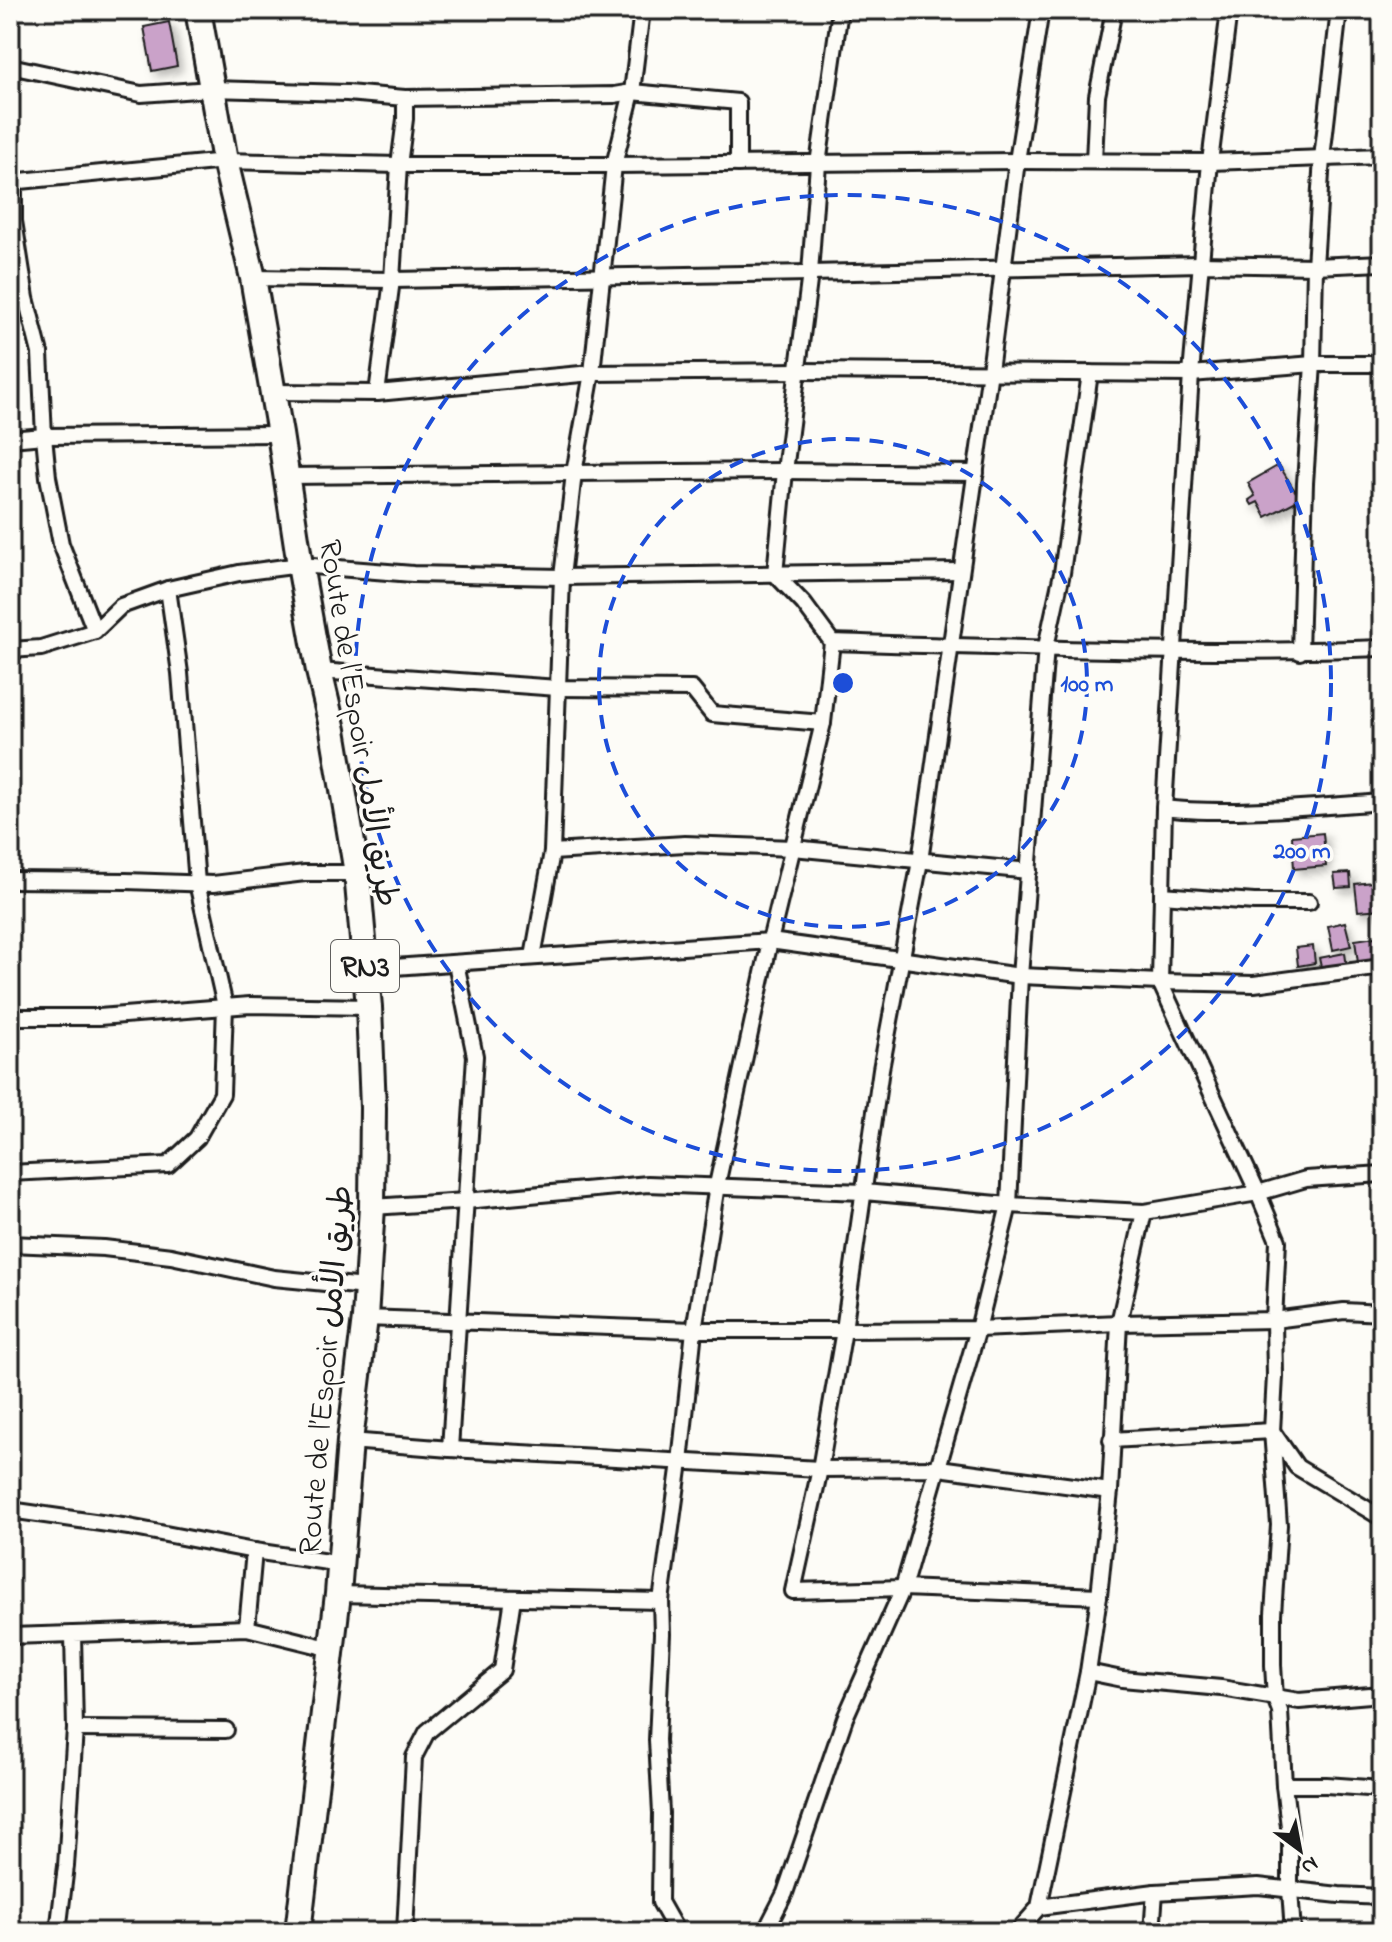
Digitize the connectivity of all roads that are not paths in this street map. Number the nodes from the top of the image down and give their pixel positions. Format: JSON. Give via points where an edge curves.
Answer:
{"nodes":[{"id":1,"x":198,"y":10,"type":"edge"},
{"id":2,"x":642,"y":10,"type":"edge"},
{"id":3,"x":840,"y":10,"type":"edge"},
{"id":4,"x":1041,"y":10,"type":"edge"},
{"id":5,"x":1114,"y":10,"type":"edge"},
{"id":6,"x":1229,"y":10,"type":"edge"},
{"id":7,"x":1339,"y":10,"type":"edge"},
{"id":8,"x":10,"y":66,"type":"edge"},
{"id":9,"x":211,"y":89,"type":"junction"},
{"id":10,"x":632,"y":92,"type":"junction"},
{"id":11,"x":405,"y":98,"type":"junction"},
{"id":12,"x":1382,"y":156,"type":"edge"},
{"id":13,"x":1322,"y":158,"type":"junction"},
{"id":14,"x":225,"y":161,"type":"junction"},
{"id":15,"x":1017,"y":161,"type":"junction"},
{"id":16,"x":1094,"y":161,"type":"junction"},
{"id":17,"x":1210,"y":162,"type":"junction"},
{"id":18,"x":738,"y":164,"type":"junction"},
{"id":19,"x":818,"y":164,"type":"junction"},
{"id":20,"x":399,"y":165,"type":"junction"},
{"id":21,"x":614,"y":165,"type":"junction"},
{"id":22,"x":12,"y":182,"type":"edge"},
{"id":23,"x":1382,"y":263,"type":"edge"},
{"id":24,"x":1200,"y":264,"type":"junction"},
{"id":25,"x":1315,"y":266,"type":"junction"},
{"id":26,"x":1003,"y":269,"type":"junction"},
{"id":27,"x":810,"y":273,"type":"junction"},
{"id":28,"x":602,"y":277,"type":"junction"},
{"id":29,"x":253,"y":278,"type":"junction"},
{"id":30,"x":392,"y":280,"type":"junction"},
{"id":31,"x":1313,"y":364,"type":"junction"},
{"id":32,"x":1382,"y":364,"type":"edge"},
{"id":33,"x":799,"y":371,"type":"junction"},
{"id":34,"x":990,"y":371,"type":"junction"},
{"id":35,"x":592,"y":373,"type":"junction"},
{"id":36,"x":1090,"y":373,"type":"junction"},
{"id":37,"x":1191,"y":374,"type":"junction"},
{"id":38,"x":272,"y":392,"type":"junction"},
{"id":39,"x":377,"y":393,"type":"junction"},
{"id":40,"x":280,"y":434,"type":"junction"},
{"id":41,"x":44,"y":436,"type":"junction"},
{"id":42,"x":10,"y":439,"type":"edge"},
{"id":43,"x":785,"y":471,"type":"junction"},
{"id":44,"x":574,"y":473,"type":"junction"},
{"id":45,"x":976,"y":473,"type":"junction"},
{"id":46,"x":287,"y":476,"type":"junction"},
{"id":47,"x":300,"y":565,"type":"junction"},
{"id":48,"x":960,"y":571,"type":"junction"},
{"id":49,"x":775,"y":574,"type":"junction"},
{"id":50,"x":562,"y":577,"type":"junction"},
{"id":51,"x":168,"y":589,"type":"junction"},
{"id":52,"x":95,"y":631,"type":"junction"},
{"id":53,"x":832,"y":642,"type":"junction"},
{"id":54,"x":950,"y":646,"type":"junction"},
{"id":55,"x":1046,"y":647,"type":"junction"},
{"id":56,"x":1382,"y":648,"type":"edge"},
{"id":57,"x":10,"y":650,"type":"edge"},
{"id":58,"x":1172,"y":651,"type":"junction"},
{"id":59,"x":1300,"y":652,"type":"junction"},
{"id":60,"x":319,"y":671,"type":"junction"},
{"id":61,"x":558,"y":688,"type":"junction"},
{"id":62,"x":823,"y":723,"type":"junction"},
{"id":63,"x":1382,"y":802,"type":"edge"},
{"id":64,"x":1164,"y":808,"type":"junction"},
{"id":65,"x":793,"y":848,"type":"junction"},
{"id":66,"x":552,"y":852,"type":"junction"},
{"id":67,"x":920,"y":861,"type":"junction"},
{"id":68,"x":1029,"y":871,"type":"junction"},
{"id":69,"x":357,"y":873,"type":"junction"},
{"id":70,"x":10,"y":880,"type":"edge"},
{"id":71,"x":197,"y":883,"type":"junction"},
{"id":72,"x":1162,"y":895,"type":"junction"},
{"id":73,"x":1309,"y":902,"type":"dead end"},
{"id":74,"x":770,"y":941,"type":"junction"},
{"id":75,"x":533,"y":957,"type":"junction"},
{"id":76,"x":901,"y":959,"type":"junction"},
{"id":77,"x":456,"y":963,"type":"junction"},
{"id":78,"x":1382,"y":967,"type":"edge"},
{"id":79,"x":365,"y":969,"type":"junction"},
{"id":80,"x":1020,"y":976,"type":"junction"},
{"id":81,"x":1160,"y":982,"type":"junction"},
{"id":82,"x":225,"y":1006,"type":"junction"},
{"id":83,"x":369,"y":1007,"type":"junction"},
{"id":84,"x":10,"y":1017,"type":"edge"},
{"id":85,"x":10,"y":1173,"type":"edge"},
{"id":86,"x":1382,"y":1174,"type":"edge"},
{"id":87,"x":717,"y":1185,"type":"junction"},
{"id":88,"x":864,"y":1192,"type":"junction"},
{"id":89,"x":1258,"y":1193,"type":"junction"},
{"id":90,"x":466,"y":1201,"type":"junction"},
{"id":91,"x":1009,"y":1205,"type":"junction"},
{"id":92,"x":372,"y":1207,"type":"junction"},
{"id":93,"x":1144,"y":1212,"type":"junction"},
{"id":94,"x":10,"y":1244,"type":"edge"},
{"id":95,"x":366,"y":1287,"type":"junction"},
{"id":96,"x":1382,"y":1313,"type":"edge"},
{"id":97,"x":365,"y":1318,"type":"junction"},
{"id":98,"x":1274,"y":1320,"type":"junction"},
{"id":99,"x":459,"y":1321,"type":"junction"},
{"id":100,"x":1119,"y":1323,"type":"junction"},
{"id":101,"x":978,"y":1329,"type":"junction"},
{"id":102,"x":694,"y":1330,"type":"junction"},
{"id":103,"x":844,"y":1330,"type":"junction"},
{"id":104,"x":1272,"y":1431,"type":"junction"},
{"id":105,"x":1111,"y":1440,"type":"junction"},
{"id":106,"x":350,"y":1441,"type":"junction"},
{"id":107,"x":450,"y":1449,"type":"junction"},
{"id":108,"x":680,"y":1462,"type":"junction"},
{"id":109,"x":939,"y":1468,"type":"junction"},
{"id":110,"x":820,"y":1469,"type":"junction"},
{"id":111,"x":1110,"y":1491,"type":"junction"},
{"id":112,"x":10,"y":1510,"type":"edge"},
{"id":113,"x":1382,"y":1518,"type":"edge"},
{"id":114,"x":254,"y":1551,"type":"junction"},
{"id":115,"x":341,"y":1564,"type":"junction"},
{"id":116,"x":903,"y":1588,"type":"junction"},
{"id":117,"x":338,"y":1594,"type":"junction"},
{"id":118,"x":1099,"y":1596,"type":"junction"},
{"id":119,"x":513,"y":1598,"type":"junction"},
{"id":120,"x":661,"y":1601,"type":"junction"},
{"id":121,"x":247,"y":1628,"type":"junction"},
{"id":122,"x":73,"y":1634,"type":"junction"},
{"id":123,"x":10,"y":1636,"type":"edge"},
{"id":124,"x":332,"y":1649,"type":"junction"},
{"id":125,"x":1088,"y":1672,"type":"junction"},
{"id":126,"x":1382,"y":1694,"type":"edge"},
{"id":127,"x":1275,"y":1698,"type":"junction"},
{"id":128,"x":75,"y":1729,"type":"junction"},
{"id":129,"x":226,"y":1730,"type":"dead end"},
{"id":130,"x":1284,"y":1785,"type":"junction"},
{"id":131,"x":1382,"y":1789,"type":"edge"},
{"id":132,"x":1290,"y":1890,"type":"junction"},
{"id":133,"x":1155,"y":1892,"type":"junction"},
{"id":134,"x":1382,"y":1897,"type":"edge"},
{"id":135,"x":1039,"y":1907,"type":"junction"},
{"id":136,"x":58,"y":1932,"type":"edge"},
{"id":137,"x":298,"y":1932,"type":"edge"},
{"id":138,"x":405,"y":1932,"type":"edge"},
{"id":139,"x":677,"y":1932,"type":"edge"},
{"id":140,"x":765,"y":1932,"type":"edge"},
{"id":141,"x":1017,"y":1932,"type":"edge"},
{"id":142,"x":1152,"y":1932,"type":"edge"},
{"id":143,"x":1293,"y":1932,"type":"edge"}],
"edges":[{"from":1,"to":9,"type":"highway","name":"Route de l’Espoir طريق الأمل","number":"RN3"},
{"from":2,"to":10,"type":"street"},
{"from":3,"to":19,"type":"street"},
{"from":4,"to":15,"type":"street"},
{"from":5,"to":16,"type":"street","via":[[1097,96]]},
{"from":6,"to":17,"type":"street"},
{"from":7,"to":13,"type":"street"},
{"from":8,"to":9,"type":"street","via":[[141,94]]},
{"from":9,"to":11,"type":"street"},
{"from":9,"to":14,"type":"highway","name":"Route de l’Espoir طريق الأمل","number":"RN3"},
{"from":10,"to":11,"type":"street"},
{"from":10,"to":18,"type":"street","via":[[738,102]]},
{"from":10,"to":21,"type":"street"},
{"from":11,"to":20,"type":"street"},
{"from":12,"to":13,"type":"street"},
{"from":13,"to":17,"type":"street"},
{"from":13,"to":25,"type":"street"},
{"from":14,"to":20,"type":"street"},
{"from":14,"to":22,"type":"street"},
{"from":14,"to":29,"type":"highway","name":"Route de l’Espoir طريق الأمل","number":"RN3"},
{"from":15,"to":16,"type":"street"},
{"from":15,"to":19,"type":"street"},
{"from":15,"to":26,"type":"street"},
{"from":16,"to":17,"type":"street"},
{"from":17,"to":24,"type":"street"},
{"from":18,"to":19,"type":"street"},
{"from":18,"to":21,"type":"street"},
{"from":19,"to":27,"type":"street"},
{"from":20,"to":21,"type":"street"},
{"from":20,"to":30,"type":"street"},
{"from":21,"to":28,"type":"street"},
{"from":22,"to":41,"type":"street","via":[[26,298],[40,353]]},
{"from":23,"to":25,"type":"street"},
{"from":24,"to":25,"type":"street"},
{"from":24,"to":26,"type":"street"},
{"from":24,"to":37,"type":"street"},
{"from":25,"to":31,"type":"street"},
{"from":26,"to":27,"type":"street"},
{"from":26,"to":34,"type":"street"},
{"from":27,"to":28,"type":"street"},
{"from":27,"to":33,"type":"street"},
{"from":28,"to":30,"type":"street"},
{"from":28,"to":35,"type":"street"},
{"from":29,"to":30,"type":"street"},
{"from":29,"to":38,"type":"highway","name":"Route de l’Espoir طريق الأمل","number":"RN3"},
{"from":30,"to":39,"type":"street"},
{"from":31,"to":32,"type":"street"},
{"from":31,"to":37,"type":"street"},
{"from":31,"to":59,"type":"street"},
{"from":33,"to":34,"type":"street"},
{"from":33,"to":35,"type":"street"},
{"from":33,"to":43,"type":"street"},
{"from":34,"to":36,"type":"street"},
{"from":34,"to":45,"type":"street"},
{"from":35,"to":39,"type":"street"},
{"from":35,"to":44,"type":"street"},
{"from":36,"to":37,"type":"street"},
{"from":36,"to":55,"type":"street","via":[[1062,573]]},
{"from":37,"to":58,"type":"street"},
{"from":38,"to":39,"type":"street"},
{"from":38,"to":40,"type":"highway","name":"Route de l’Espoir طريق الأمل","number":"RN3"},
{"from":40,"to":41,"type":"street"},
{"from":40,"to":46,"type":"highway","name":"Route de l’Espoir طريق الأمل","number":"RN3"},
{"from":41,"to":42,"type":"street"},
{"from":41,"to":52,"type":"street","via":[[61,544]]},
{"from":43,"to":44,"type":"street"},
{"from":43,"to":45,"type":"street"},
{"from":43,"to":49,"type":"street"},
{"from":44,"to":46,"type":"street"},
{"from":44,"to":50,"type":"street"},
{"from":45,"to":48,"type":"street"},
{"from":46,"to":47,"type":"highway","name":"Route de l’Espoir طريق الأمل","number":"RN3"},
{"from":47,"to":50,"type":"street"},
{"from":47,"to":51,"type":"street"},
{"from":47,"to":60,"type":"highway","name":"Route de l’Espoir طريق الأمل","number":"RN3"},
{"from":48,"to":49,"type":"street"},
{"from":48,"to":54,"type":"street"},
{"from":49,"to":50,"type":"street"},
{"from":49,"to":53,"type":"street"},
{"from":50,"to":61,"type":"street"},
{"from":51,"to":52,"type":"street","via":[[121,606]]},
{"from":51,"to":71,"type":"street"},
{"from":52,"to":57,"type":"street","via":[[41,648]]},
{"from":53,"to":54,"type":"street"},
{"from":53,"to":62,"type":"street"},
{"from":54,"to":55,"type":"street"},
{"from":54,"to":67,"type":"street"},
{"from":55,"to":58,"type":"street"},
{"from":55,"to":68,"type":"street"},
{"from":56,"to":59,"type":"street"},
{"from":58,"to":59,"type":"street"},
{"from":58,"to":64,"type":"street"},
{"from":60,"to":61,"type":"street"},
{"from":60,"to":69,"type":"highway","name":"Route de l’Espoir طريق الأمل","number":"RN3"},
{"from":61,"to":62,"type":"street","via":[[692,689],[712,714]]},
{"from":61,"to":66,"type":"street"},
{"from":62,"to":65,"type":"street"},
{"from":63,"to":64,"type":"street","via":[[1242,811]]},
{"from":64,"to":72,"type":"street"},
{"from":65,"to":66,"type":"street","via":[[685,844]]},
{"from":65,"to":67,"type":"street"},
{"from":65,"to":74,"type":"street"},
{"from":66,"to":75,"type":"street"},
{"from":67,"to":68,"type":"street"},
{"from":67,"to":76,"type":"street"},
{"from":68,"to":80,"type":"street"},
{"from":69,"to":71,"type":"street"},
{"from":69,"to":79,"type":"highway","name":"Route de l’Espoir طريق الأمل","number":"RN3"},
{"from":70,"to":71,"type":"street"},
{"from":71,"to":82,"type":"street"},
{"from":72,"to":73,"type":"street"},
{"from":72,"to":81,"type":"street"},
{"from":74,"to":75,"type":"street"},
{"from":74,"to":76,"type":"street"},
{"from":74,"to":87,"type":"street"},
{"from":75,"to":77,"type":"street"},
{"from":76,"to":80,"type":"street"},
{"from":76,"to":88,"type":"street"},
{"from":77,"to":79,"type":"street"},
{"from":77,"to":90,"type":"street","via":[[475,1056]]},
{"from":78,"to":81,"type":"street","via":[[1254,984]]},
{"from":79,"to":83,"type":"highway","name":"Route de l’Espoir طريق الأمل","number":"RN3"},
{"from":80,"to":81,"type":"street"},
{"from":80,"to":91,"type":"street"},
{"from":81,"to":89,"type":"street"},
{"from":82,"to":83,"type":"street"},
{"from":82,"to":84,"type":"street","via":[[99,1017]]},
{"from":82,"to":85,"type":"street","via":[[222,1094],[197,1138],[168,1165]]},
{"from":83,"to":92,"type":"highway","name":"Route de l’Espoir طريق الأمل","number":"RN3"},
{"from":86,"to":89,"type":"street","via":[[1306,1179]]},
{"from":87,"to":88,"type":"street"},
{"from":87,"to":90,"type":"street","via":[[648,1184]]},
{"from":87,"to":102,"type":"street"},
{"from":88,"to":91,"type":"street"},
{"from":88,"to":103,"type":"street"},
{"from":89,"to":93,"type":"street"},
{"from":89,"to":98,"type":"street","via":[[1278,1241]]},
{"from":90,"to":92,"type":"street"},
{"from":90,"to":99,"type":"street"},
{"from":91,"to":93,"type":"street"},
{"from":91,"to":101,"type":"street"},
{"from":92,"to":95,"type":"highway","name":"Route de l’Espoir طريق الأمل","number":"RN3"},
{"from":93,"to":100,"type":"street"},
{"from":94,"to":95,"type":"street","via":[[118,1249],[274,1278]]},
{"from":95,"to":97,"type":"highway","name":"Route de l’Espoir طريق الأمل","number":"RN3"},
{"from":96,"to":98,"type":"street","via":[[1344,1311]]},
{"from":97,"to":99,"type":"street"},
{"from":97,"to":106,"type":"highway","name":"Route de l’Espoir طريق الأمل","number":"RN3"},
{"from":98,"to":100,"type":"street"},
{"from":98,"to":104,"type":"street"},
{"from":99,"to":102,"type":"street"},
{"from":99,"to":107,"type":"street"},
{"from":100,"to":101,"type":"street"},
{"from":100,"to":105,"type":"street"},
{"from":101,"to":103,"type":"street"},
{"from":101,"to":109,"type":"street"},
{"from":102,"to":103,"type":"street"},
{"from":102,"to":108,"type":"street"},
{"from":103,"to":110,"type":"street"},
{"from":104,"to":105,"type":"street"},
{"from":104,"to":113,"type":"street","via":[[1297,1467]]},
{"from":104,"to":127,"type":"street","via":[[1279,1525]]},
{"from":105,"to":111,"type":"street"},
{"from":106,"to":107,"type":"street"},
{"from":106,"to":115,"type":"highway","name":"Route de l’Espoir طريق الأمل","number":"RN3"},
{"from":107,"to":108,"type":"street"},
{"from":108,"to":110,"type":"street"},
{"from":108,"to":120,"type":"street"},
{"from":109,"to":110,"type":"street"},
{"from":109,"to":111,"type":"street"},
{"from":109,"to":116,"type":"street"},
{"from":110,"to":116,"type":"street","via":[[793,1591]]},
{"from":111,"to":118,"type":"street"},
{"from":112,"to":114,"type":"street"},
{"from":114,"to":115,"type":"street"},
{"from":114,"to":121,"type":"street"},
{"from":115,"to":117,"type":"highway","name":"Route de l’Espoir طريق الأمل","number":"RN3"},
{"from":116,"to":118,"type":"street"},
{"from":116,"to":140,"type":"street","via":[[845,1718],[785,1893]]},
{"from":117,"to":119,"type":"street"},
{"from":117,"to":124,"type":"highway","name":"Route de l’Espoir طريق الأمل","number":"RN3"},
{"from":118,"to":125,"type":"street"},
{"from":119,"to":120,"type":"street"},
{"from":119,"to":138,"type":"street","via":[[502,1670],[427,1732],[414,1757]]},
{"from":120,"to":139,"type":"street","via":[[660,1902]]},
{"from":121,"to":122,"type":"street"},
{"from":121,"to":124,"type":"street"},
{"from":122,"to":123,"type":"street"},
{"from":122,"to":128,"type":"street"},
{"from":124,"to":137,"type":"highway","name":"Route de l’Espoir طريق الأمل","number":"RN3"},
{"from":125,"to":127,"type":"street"},
{"from":125,"to":135,"type":"street"},
{"from":126,"to":127,"type":"street"},
{"from":127,"to":130,"type":"street"},
{"from":128,"to":129,"type":"street"},
{"from":128,"to":136,"type":"street"},
{"from":130,"to":131,"type":"street"},
{"from":130,"to":132,"type":"street"},
{"from":132,"to":133,"type":"street","via":[[1258,1886]]},
{"from":132,"to":134,"type":"street"},
{"from":132,"to":143,"type":"street"},
{"from":133,"to":135,"type":"street"},
{"from":133,"to":142,"type":"street"},
{"from":135,"to":141,"type":"street"}]}
